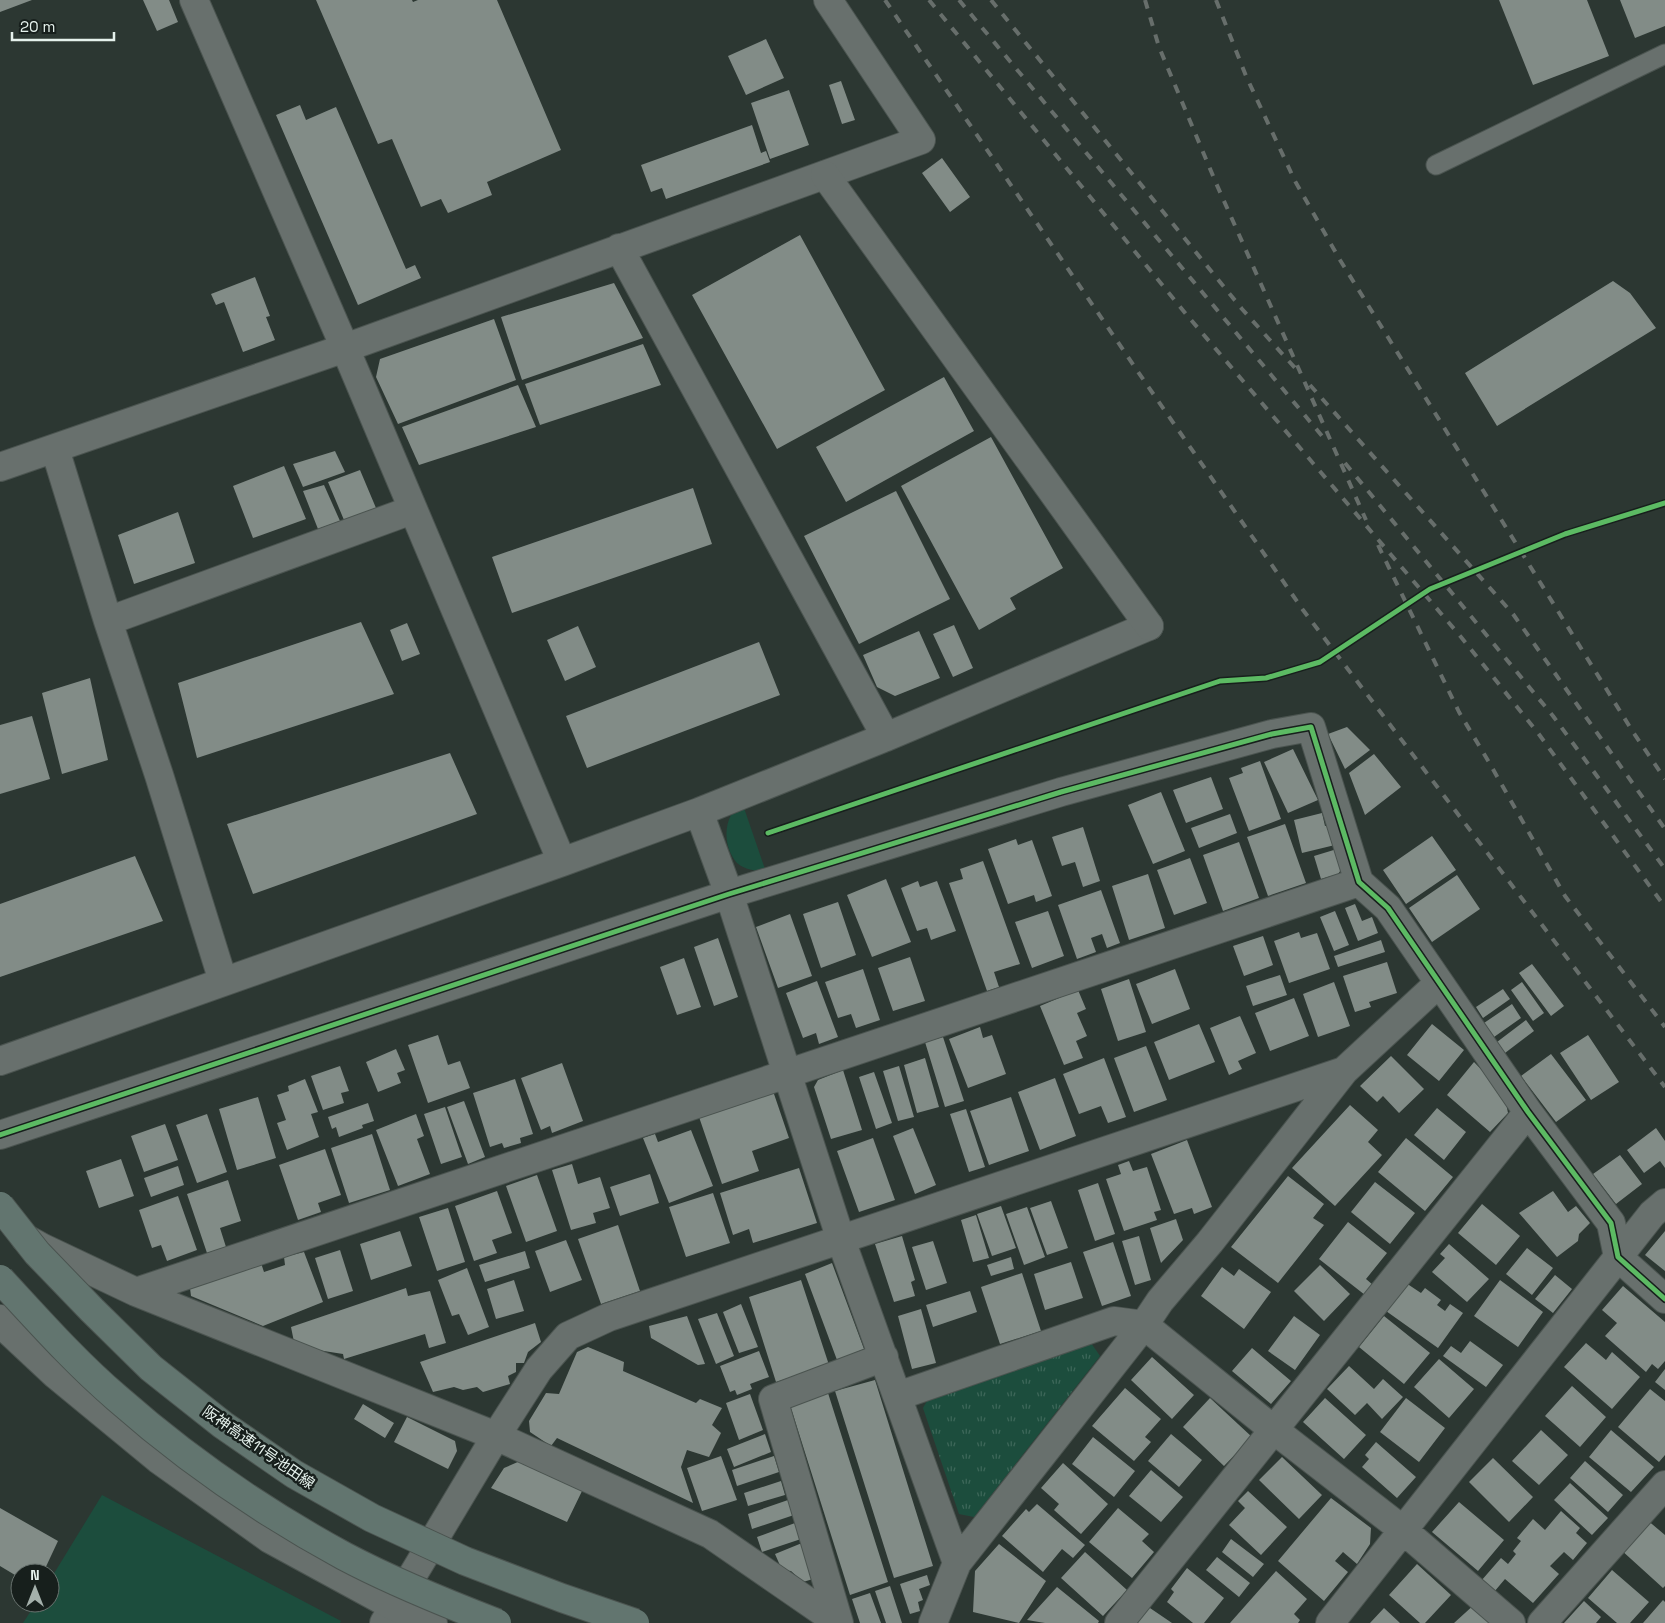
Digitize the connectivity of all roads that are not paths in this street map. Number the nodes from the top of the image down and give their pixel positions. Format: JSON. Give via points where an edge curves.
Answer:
{"nodes":[{"id":1,"x":194,"y":0,"type":"edge"},
{"id":2,"x":828,"y":0,"type":"edge"},
{"id":3,"x":1665,"y":54,"type":"edge"},
{"id":4,"x":1436,"y":165,"type":"dead end"},
{"id":5,"x":825,"y":175,"type":"junction"},
{"id":6,"x":619,"y":248,"type":"junction"},
{"id":7,"x":345,"y":348,"type":"junction"},
{"id":8,"x":55,"y":449,"type":"junction"},
{"id":9,"x":0,"y":467,"type":"edge"},
{"id":10,"x":412,"y":510,"type":"junction"},
{"id":11,"x":108,"y":621,"type":"junction"},
{"id":12,"x":886,"y":737,"type":"junction"},
{"id":13,"x":699,"y":812,"type":"junction"},
{"id":14,"x":562,"y":862,"type":"junction"},
{"id":15,"x":1359,"y":882,"type":"junction"},
{"id":16,"x":729,"y":894,"type":"junction"},
{"id":17,"x":223,"y":981,"type":"junction"},
{"id":18,"x":1438,"y":983,"type":"junction"},
{"id":19,"x":0,"y":1061,"type":"edge"},
{"id":20,"x":1344,"y":1071,"type":"junction"},
{"id":21,"x":788,"y":1072,"type":"junction"},
{"id":22,"x":1528,"y":1112,"type":"junction"},
{"id":23,"x":0,"y":1135,"type":"edge"},
{"id":24,"x":1665,"y":1203,"type":"edge"},
{"id":25,"x":0,"y":1206,"type":"edge"},
{"id":26,"x":0,"y":1223,"type":"edge"},
{"id":27,"x":841,"y":1240,"type":"junction"},
{"id":28,"x":1618,"y":1257,"type":"junction"},
{"id":29,"x":0,"y":1279,"type":"edge"},
{"id":30,"x":136,"y":1292,"type":"junction"},
{"id":31,"x":1665,"y":1299,"type":"edge"},
{"id":32,"x":0,"y":1319,"type":"edge"},
{"id":33,"x":1144,"y":1325,"type":"junction"},
{"id":34,"x":884,"y":1357,"type":"junction"},
{"id":35,"x":898,"y":1396,"type":"junction"},
{"id":36,"x":1274,"y":1430,"type":"junction"},
{"id":37,"x":496,"y":1436,"type":"junction"},
{"id":38,"x":1665,"y":1485,"type":"edge"},
{"id":39,"x":1404,"y":1530,"type":"junction"},
{"id":40,"x":957,"y":1563,"type":"junction"},
{"id":41,"x":388,"y":1615,"type":"edge"},
{"id":42,"x":433,"y":1623,"type":"edge"},
{"id":43,"x":497,"y":1623,"type":"edge"},
{"id":44,"x":635,"y":1623,"type":"edge"},
{"id":45,"x":839,"y":1623,"type":"edge"},
{"id":46,"x":933,"y":1623,"type":"edge"},
{"id":47,"x":1119,"y":1623,"type":"edge"},
{"id":48,"x":1330,"y":1623,"type":"edge"},
{"id":49,"x":1511,"y":1623,"type":"edge"},
{"id":50,"x":1542,"y":1623,"type":"edge"}],
"edges":[{"from":1,"to":7,"type":"street"},
{"from":2,"to":5,"type":"street","via":[[921,140]]},
{"from":3,"to":4,"type":"lane"},
{"from":5,"to":6,"type":"street"},
{"from":5,"to":12,"type":"street","via":[[1149,626]]},
{"from":6,"to":7,"type":"street"},
{"from":6,"to":12,"type":"street"},
{"from":7,"to":8,"type":"street"},
{"from":7,"to":10,"type":"street"},
{"from":8,"to":9,"type":"street"},
{"from":8,"to":11,"type":"street"},
{"from":10,"to":11,"type":"street"},
{"from":10,"to":14,"type":"street"},
{"from":11,"to":17,"type":"street"},
{"from":12,"to":13,"type":"street"},
{"from":13,"to":14,"type":"street"},
{"from":13,"to":16,"type":"street"},
{"from":14,"to":17,"type":"street"},
{"from":15,"to":16,"type":"street","via":[[1311,727],[1272,734],[1061,792]]},
{"from":15,"to":18,"type":"street","via":[[1388,908]]},
{"from":15,"to":21,"type":"street"},
{"from":16,"to":21,"type":"street"},
{"from":16,"to":23,"type":"street"},
{"from":17,"to":19,"type":"street"},
{"from":18,"to":20,"type":"street"},
{"from":18,"to":22,"type":"street"},
{"from":20,"to":27,"type":"street"},
{"from":20,"to":33,"type":"street"},
{"from":21,"to":27,"type":"street"},
{"from":21,"to":30,"type":"street"},
{"from":22,"to":28,"type":"street","via":[[1611,1223]]},
{"from":22,"to":36,"type":"street"},
{"from":24,"to":28,"type":"street","via":[[1652,1214]]},
{"from":25,"to":44,"type":"highway","name":"阪神高速11号池田線","bridge":true,"via":[[37,1253],[151,1368],[223,1425],[294,1474],[372,1518],[465,1561]]},
{"from":26,"to":30,"type":"street","via":[[42,1248]]},
{"from":27,"to":34,"type":"street"},
{"from":27,"to":37,"type":"street","via":[[609,1317],[568,1336],[539,1369]]},
{"from":28,"to":31,"type":"street"},
{"from":28,"to":39,"type":"street"},
{"from":29,"to":43,"type":"highway","bridge":true,"via":[[116,1398],[182,1452],[260,1506],[345,1556],[435,1599]]},
{"from":30,"to":37,"type":"street"},
{"from":32,"to":41,"type":"street","via":[[56,1375],[158,1459],[270,1539]]},
{"from":33,"to":35,"type":"street","via":[[1114,1321]]},
{"from":33,"to":36,"type":"street"},
{"from":33,"to":40,"type":"street"},
{"from":34,"to":35,"type":"street"},
{"from":34,"to":45,"type":"street","via":[[773,1399]]},
{"from":35,"to":40,"type":"street"},
{"from":36,"to":39,"type":"street"},
{"from":36,"to":47,"type":"street"},
{"from":37,"to":41,"type":"street"},
{"from":37,"to":45,"type":"street","via":[[710,1534]]},
{"from":38,"to":50,"type":"street"},
{"from":39,"to":48,"type":"street"},
{"from":39,"to":49,"type":"street"},
{"from":40,"to":46,"type":"street"},
{"from":41,"to":42,"type":"street"}]}
